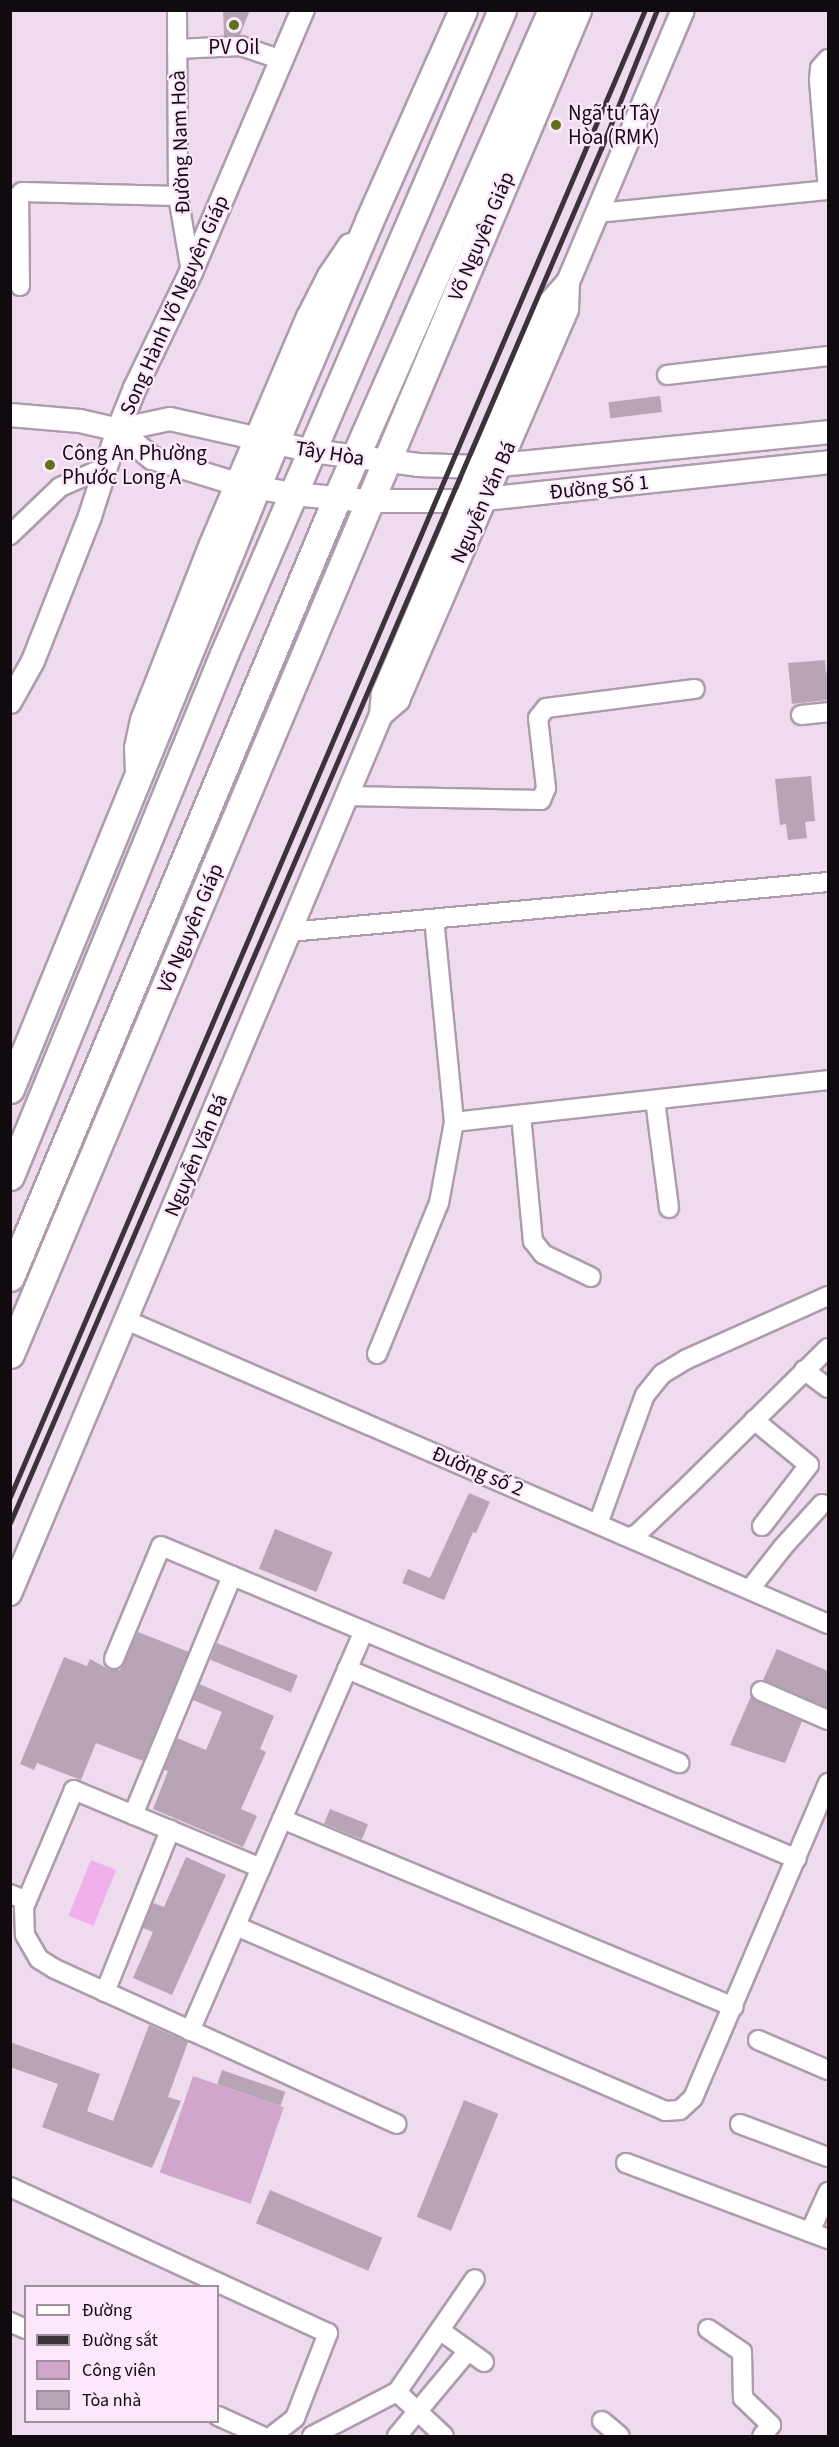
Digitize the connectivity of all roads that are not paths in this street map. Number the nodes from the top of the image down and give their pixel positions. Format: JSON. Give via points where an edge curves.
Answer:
{"nodes":[{"id":1,"x":177,"y":10,"type":"edge"},
{"id":2,"x":303,"y":10,"type":"edge"},
{"id":3,"x":463,"y":10,"type":"edge"},
{"id":4,"x":502,"y":10,"type":"edge"},
{"id":5,"x":552,"y":10,"type":"edge"},
{"id":6,"x":577,"y":10,"type":"edge"},
{"id":7,"x":683,"y":10,"type":"edge"},
{"id":8,"x":177,"y":49,"type":"junction"},
{"id":9,"x":828,"y":58,"type":"edge"},
{"id":10,"x":282,"y":60,"type":"junction"},
{"id":11,"x":828,"y":190,"type":"edge"},
{"id":12,"x":178,"y":196,"type":"junction"},
{"id":13,"x":598,"y":213,"type":"junction"},
{"id":14,"x":190,"y":272,"type":"junction"},
{"id":15,"x":20,"y":286,"type":"dead end"},
{"id":16,"x":828,"y":356,"type":"edge"},
{"id":17,"x":667,"y":375,"type":"dead end"},
{"id":18,"x":10,"y":415,"type":"edge"},
{"id":19,"x":118,"y":430,"type":"junction"},
{"id":20,"x":828,"y":432,"type":"edge"},
{"id":21,"x":265,"y":441,"type":"junction"},
{"id":22,"x":312,"y":451,"type":"junction"},
{"id":23,"x":355,"y":458,"type":"junction"},
{"id":24,"x":386,"y":462,"type":"junction"},
{"id":25,"x":828,"y":462,"type":"edge"},
{"id":26,"x":106,"y":467,"type":"junction"},
{"id":27,"x":489,"y":467,"type":"junction"},
{"id":28,"x":247,"y":486,"type":"junction"},
{"id":29,"x":293,"y":494,"type":"junction"},
{"id":30,"x":337,"y":498,"type":"junction"},
{"id":31,"x":475,"y":500,"type":"junction"},
{"id":32,"x":368,"y":501,"type":"junction"},
{"id":33,"x":276,"y":533,"type":"junction"},
{"id":34,"x":10,"y":535,"type":"edge"},
{"id":35,"x":244,"y":607,"type":"junction"},
{"id":36,"x":191,"y":650,"type":"junction"},
{"id":37,"x":695,"y":689,"type":"dead end"},
{"id":38,"x":10,"y":702,"type":"edge"},
{"id":39,"x":828,"y":712,"type":"edge"},
{"id":40,"x":801,"y":715,"type":"dead end"},
{"id":41,"x":137,"y":780,"type":"junction"},
{"id":42,"x":347,"y":796,"type":"junction"},
{"id":43,"x":828,"y":882,"type":"edge"},
{"id":44,"x":434,"y":919,"type":"junction"},
{"id":45,"x":290,"y":932,"type":"junction"},
{"id":46,"x":828,"y":1080,"type":"edge"},
{"id":47,"x":10,"y":1089,"type":"edge"},
{"id":48,"x":655,"y":1100,"type":"junction"},
{"id":49,"x":521,"y":1115,"type":"junction"},
{"id":50,"x":454,"y":1122,"type":"junction"},
{"id":51,"x":10,"y":1176,"type":"edge"},
{"id":52,"x":669,"y":1208,"type":"dead end"},
{"id":53,"x":10,"y":1277,"type":"edge"},
{"id":54,"x":591,"y":1277,"type":"dead end"},
{"id":55,"x":828,"y":1296,"type":"edge"},
{"id":56,"x":126,"y":1320,"type":"junction"},
{"id":57,"x":828,"y":1348,"type":"edge"},
{"id":58,"x":10,"y":1354,"type":"edge"},
{"id":59,"x":378,"y":1354,"type":"dead end"},
{"id":60,"x":804,"y":1370,"type":"junction"},
{"id":61,"x":828,"y":1388,"type":"edge"},
{"id":62,"x":754,"y":1420,"type":"junction"},
{"id":63,"x":822,"y":1504,"type":"dead end"},
{"id":64,"x":598,"y":1524,"type":"junction"},
{"id":65,"x":762,"y":1526,"type":"dead end"},
{"id":66,"x":630,"y":1537,"type":"junction"},
{"id":67,"x":232,"y":1576,"type":"junction"},
{"id":68,"x":750,"y":1590,"type":"junction"},
{"id":69,"x":10,"y":1594,"type":"edge"},
{"id":70,"x":828,"y":1624,"type":"edge"},
{"id":71,"x":364,"y":1631,"type":"junction"},
{"id":72,"x":114,"y":1659,"type":"dead end"},
{"id":73,"x":347,"y":1670,"type":"junction"},
{"id":74,"x":760,"y":1691,"type":"dead end"},
{"id":75,"x":828,"y":1720,"type":"edge"},
{"id":76,"x":679,"y":1763,"type":"dead end"},
{"id":77,"x":828,"y":1783,"type":"edge"},
{"id":78,"x":133,"y":1815,"type":"junction"},
{"id":79,"x":282,"y":1819,"type":"junction"},
{"id":80,"x":170,"y":1830,"type":"junction"},
{"id":81,"x":796,"y":1859,"type":"junction"},
{"id":82,"x":261,"y":1868,"type":"junction"},
{"id":83,"x":19,"y":1897,"type":"edge"},
{"id":84,"x":236,"y":1926,"type":"junction"},
{"id":85,"x":105,"y":1992,"type":"junction"},
{"id":86,"x":733,"y":2007,"type":"junction"},
{"id":87,"x":190,"y":2031,"type":"junction"},
{"id":88,"x":758,"y":2040,"type":"dead end"},
{"id":89,"x":828,"y":2070,"type":"edge"},
{"id":90,"x":397,"y":2124,"type":"dead end"},
{"id":91,"x":740,"y":2124,"type":"dead end"},
{"id":92,"x":828,"y":2157,"type":"edge"},
{"id":93,"x":627,"y":2163,"type":"dead end"},
{"id":94,"x":10,"y":2187,"type":"edge"},
{"id":95,"x":828,"y":2192,"type":"edge"},
{"id":96,"x":810,"y":2232,"type":"junction"},
{"id":97,"x":828,"y":2239,"type":"edge"},
{"id":98,"x":475,"y":2278,"type":"dead end"},
{"id":99,"x":10,"y":2322,"type":"edge"},
{"id":100,"x":24,"y":2328,"type":"edge"},
{"id":101,"x":708,"y":2329,"type":"dead end"},
{"id":102,"x":441,"y":2331,"type":"junction"},
{"id":103,"x":468,"y":2351,"type":"junction"},
{"id":104,"x":484,"y":2362,"type":"dead end"},
{"id":105,"x":397,"y":2392,"type":"junction"},
{"id":106,"x":419,"y":2413,"type":"junction"},
{"id":107,"x":219,"y":2416,"type":"edge"},
{"id":108,"x":602,"y":2421,"type":"dead end"},
{"id":109,"x":262,"y":2436,"type":"edge"},
{"id":110,"x":272,"y":2436,"type":"edge"},
{"id":111,"x":312,"y":2436,"type":"edge"},
{"id":112,"x":397,"y":2436,"type":"edge"},
{"id":113,"x":444,"y":2436,"type":"edge"},
{"id":114,"x":620,"y":2436,"type":"edge"},
{"id":115,"x":762,"y":2436,"type":"edge"}],
"edges":[{"from":1,"to":8,"type":"street","name":"Đường Nam Hoà"},
{"from":2,"to":10,"type":"main road","name":"Song Hành Võ Nguyên Giáp"},
{"from":3,"to":21,"type":"highway"},
{"from":4,"to":22,"type":"highway"},
{"from":5,"to":23,"type":"highway","name":"Võ Nguyên Giáp"},
{"from":6,"to":24,"type":"highway","name":"Võ Nguyên Giáp"},
{"from":7,"to":13,"type":"main road","name":"Nguyễn Văn Bá"},
{"from":8,"to":10,"type":"street","via":[[241,46]]},
{"from":8,"to":12,"type":"street","name":"Đường Nam Hoà"},
{"from":9,"to":11,"type":"street","via":[[820,68],[819,80]]},
{"from":10,"to":14,"type":"main road","name":"Song Hành Võ Nguyên Giáp"},
{"from":11,"to":13,"type":"street"},
{"from":12,"to":14,"type":"street","name":"Đường Nam Hoà"},
{"from":12,"to":15,"type":"street","via":[[22,192],[18,195]]},
{"from":13,"to":27,"type":"main road","name":"Nguyễn Văn Bá","via":[[568,282],[567,309]]},
{"from":14,"to":19,"type":"main road","name":"Song Hành Võ Nguyên Giáp"},
{"from":16,"to":17,"type":"street"},
{"from":18,"to":19,"type":"main road","name":"Tây Hòa","via":[[80,421]]},
{"from":19,"to":21,"type":"main road","name":"Tây Hòa","via":[[170,419]]},
{"from":19,"to":26,"type":"main road","name":"Song Hành Võ Nguyên Giáp"},
{"from":19,"to":28,"type":"main road","name":"Tây Hòa","via":[[152,458]]},
{"from":20,"to":27,"type":"main road","name":"Đường Số 1"},
{"from":21,"to":22,"type":"main road","name":"Tây Hòa"},
{"from":21,"to":28,"type":"highway"},
{"from":22,"to":23,"type":"main road","name":"Tây Hòa"},
{"from":22,"to":29,"type":"highway"},
{"from":23,"to":24,"type":"main road","name":"Tây Hòa"},
{"from":23,"to":30,"type":"highway","name":"Võ Nguyên Giáp"},
{"from":24,"to":27,"type":"main road","name":"Đường Số 1"},
{"from":24,"to":32,"type":"highway","name":"Võ Nguyên Giáp"},
{"from":25,"to":31,"type":"main road","name":"Đường Số 1"},
{"from":26,"to":34,"type":"street","via":[[60,487]]},
{"from":26,"to":38,"type":"main road","name":"Song Hành Võ Nguyên Giáp","via":[[33,661]]},
{"from":27,"to":31,"type":"main road","name":"Nguyễn Văn Bá"},
{"from":28,"to":29,"type":"main road","name":"Tây Hòa"},
{"from":28,"to":33,"type":"highway"},
{"from":28,"to":36,"type":"highway"},
{"from":28,"to":41,"type":"main road","via":[[142,720],[136,748]]},
{"from":29,"to":30,"type":"main road","name":"Đường Số 1"},
{"from":29,"to":33,"type":"highway"},
{"from":30,"to":32,"type":"main road","name":"Đường Số 1"},
{"from":30,"to":53,"type":"highway","name":"Võ Nguyên Giáp"},
{"from":31,"to":32,"type":"main road","name":"Đường Số 1"},
{"from":31,"to":42,"type":"main road","name":"Nguyễn Văn Bá","via":[[383,694],[381,715]]},
{"from":32,"to":58,"type":"highway","name":"Võ Nguyên Giáp"},
{"from":33,"to":35,"type":"highway"},
{"from":35,"to":36,"type":"highway"},
{"from":35,"to":51,"type":"highway"},
{"from":36,"to":41,"type":"highway"},
{"from":37,"to":42,"type":"street","via":[[546,708],[538,718],[546,788],[541,800]]},
{"from":39,"to":40,"type":"street"},
{"from":41,"to":47,"type":"highway"},
{"from":42,"to":45,"type":"main road","name":"Nguyễn Văn Bá"},
{"from":43,"to":44,"type":"street"},
{"from":44,"to":45,"type":"street"},
{"from":44,"to":50,"type":"street"},
{"from":45,"to":56,"type":"main road","name":"Nguyễn Văn Bá"},
{"from":46,"to":48,"type":"street"},
{"from":48,"to":49,"type":"street"},
{"from":48,"to":52,"type":"street"},
{"from":49,"to":50,"type":"street"},
{"from":49,"to":54,"type":"street","via":[[533,1241],[543,1254]]},
{"from":50,"to":59,"type":"street","via":[[439,1203]]},
{"from":55,"to":64,"type":"street","via":[[662,1374],[645,1395]]},
{"from":56,"to":64,"type":"street","name":"Đường số 2"},
{"from":56,"to":69,"type":"main road","name":"Nguyễn Văn Bá"},
{"from":57,"to":60,"type":"street"},
{"from":60,"to":61,"type":"street"},
{"from":60,"to":62,"type":"street"},
{"from":62,"to":65,"type":"street","via":[[809,1465]]},
{"from":62,"to":66,"type":"street"},
{"from":63,"to":68,"type":"street"},
{"from":64,"to":66,"type":"street","name":"Đường số 2"},
{"from":66,"to":68,"type":"street","name":"Đường số 2"},
{"from":67,"to":71,"type":"street"},
{"from":67,"to":72,"type":"street","via":[[161,1546]]},
{"from":67,"to":78,"type":"street"},
{"from":68,"to":70,"type":"street","name":"Đường số 2"},
{"from":71,"to":73,"type":"street"},
{"from":71,"to":76,"type":"street"},
{"from":73,"to":79,"type":"street"},
{"from":73,"to":81,"type":"street"},
{"from":74,"to":75,"type":"street"},
{"from":77,"to":81,"type":"street"},
{"from":78,"to":80,"type":"street"},
{"from":78,"to":83,"type":"street","via":[[74,1790]]},
{"from":79,"to":82,"type":"street"},
{"from":79,"to":86,"type":"street"},
{"from":80,"to":82,"type":"street"},
{"from":80,"to":85,"type":"street"},
{"from":81,"to":86,"type":"street"},
{"from":82,"to":84,"type":"street"},
{"from":83,"to":85,"type":"street","via":[[23,1926],[33,1952],[47,1965]]},
{"from":84,"to":86,"type":"street","via":[[665,2111],[680,2110],[690,2103]]},
{"from":84,"to":87,"type":"street"},
{"from":85,"to":87,"type":"street"},
{"from":87,"to":90,"type":"street"},
{"from":88,"to":89,"type":"street"},
{"from":91,"to":92,"type":"street"},
{"from":93,"to":96,"type":"street"},
{"from":94,"to":110,"type":"street","via":[[328,2333],[295,2418]]},
{"from":95,"to":96,"type":"street"},
{"from":96,"to":97,"type":"street"},
{"from":98,"to":102,"type":"street"},
{"from":99,"to":100,"type":"street"},
{"from":101,"to":115,"type":"street","via":[[742,2352],[743,2398],[771,2425]]},
{"from":102,"to":103,"type":"street"},
{"from":102,"to":105,"type":"street"},
{"from":103,"to":104,"type":"street"},
{"from":103,"to":106,"type":"street"},
{"from":105,"to":106,"type":"street"},
{"from":105,"to":111,"type":"street"},
{"from":106,"to":112,"type":"street"},
{"from":106,"to":113,"type":"street"},
{"from":107,"to":109,"type":"street"},
{"from":108,"to":114,"type":"street"}]}
